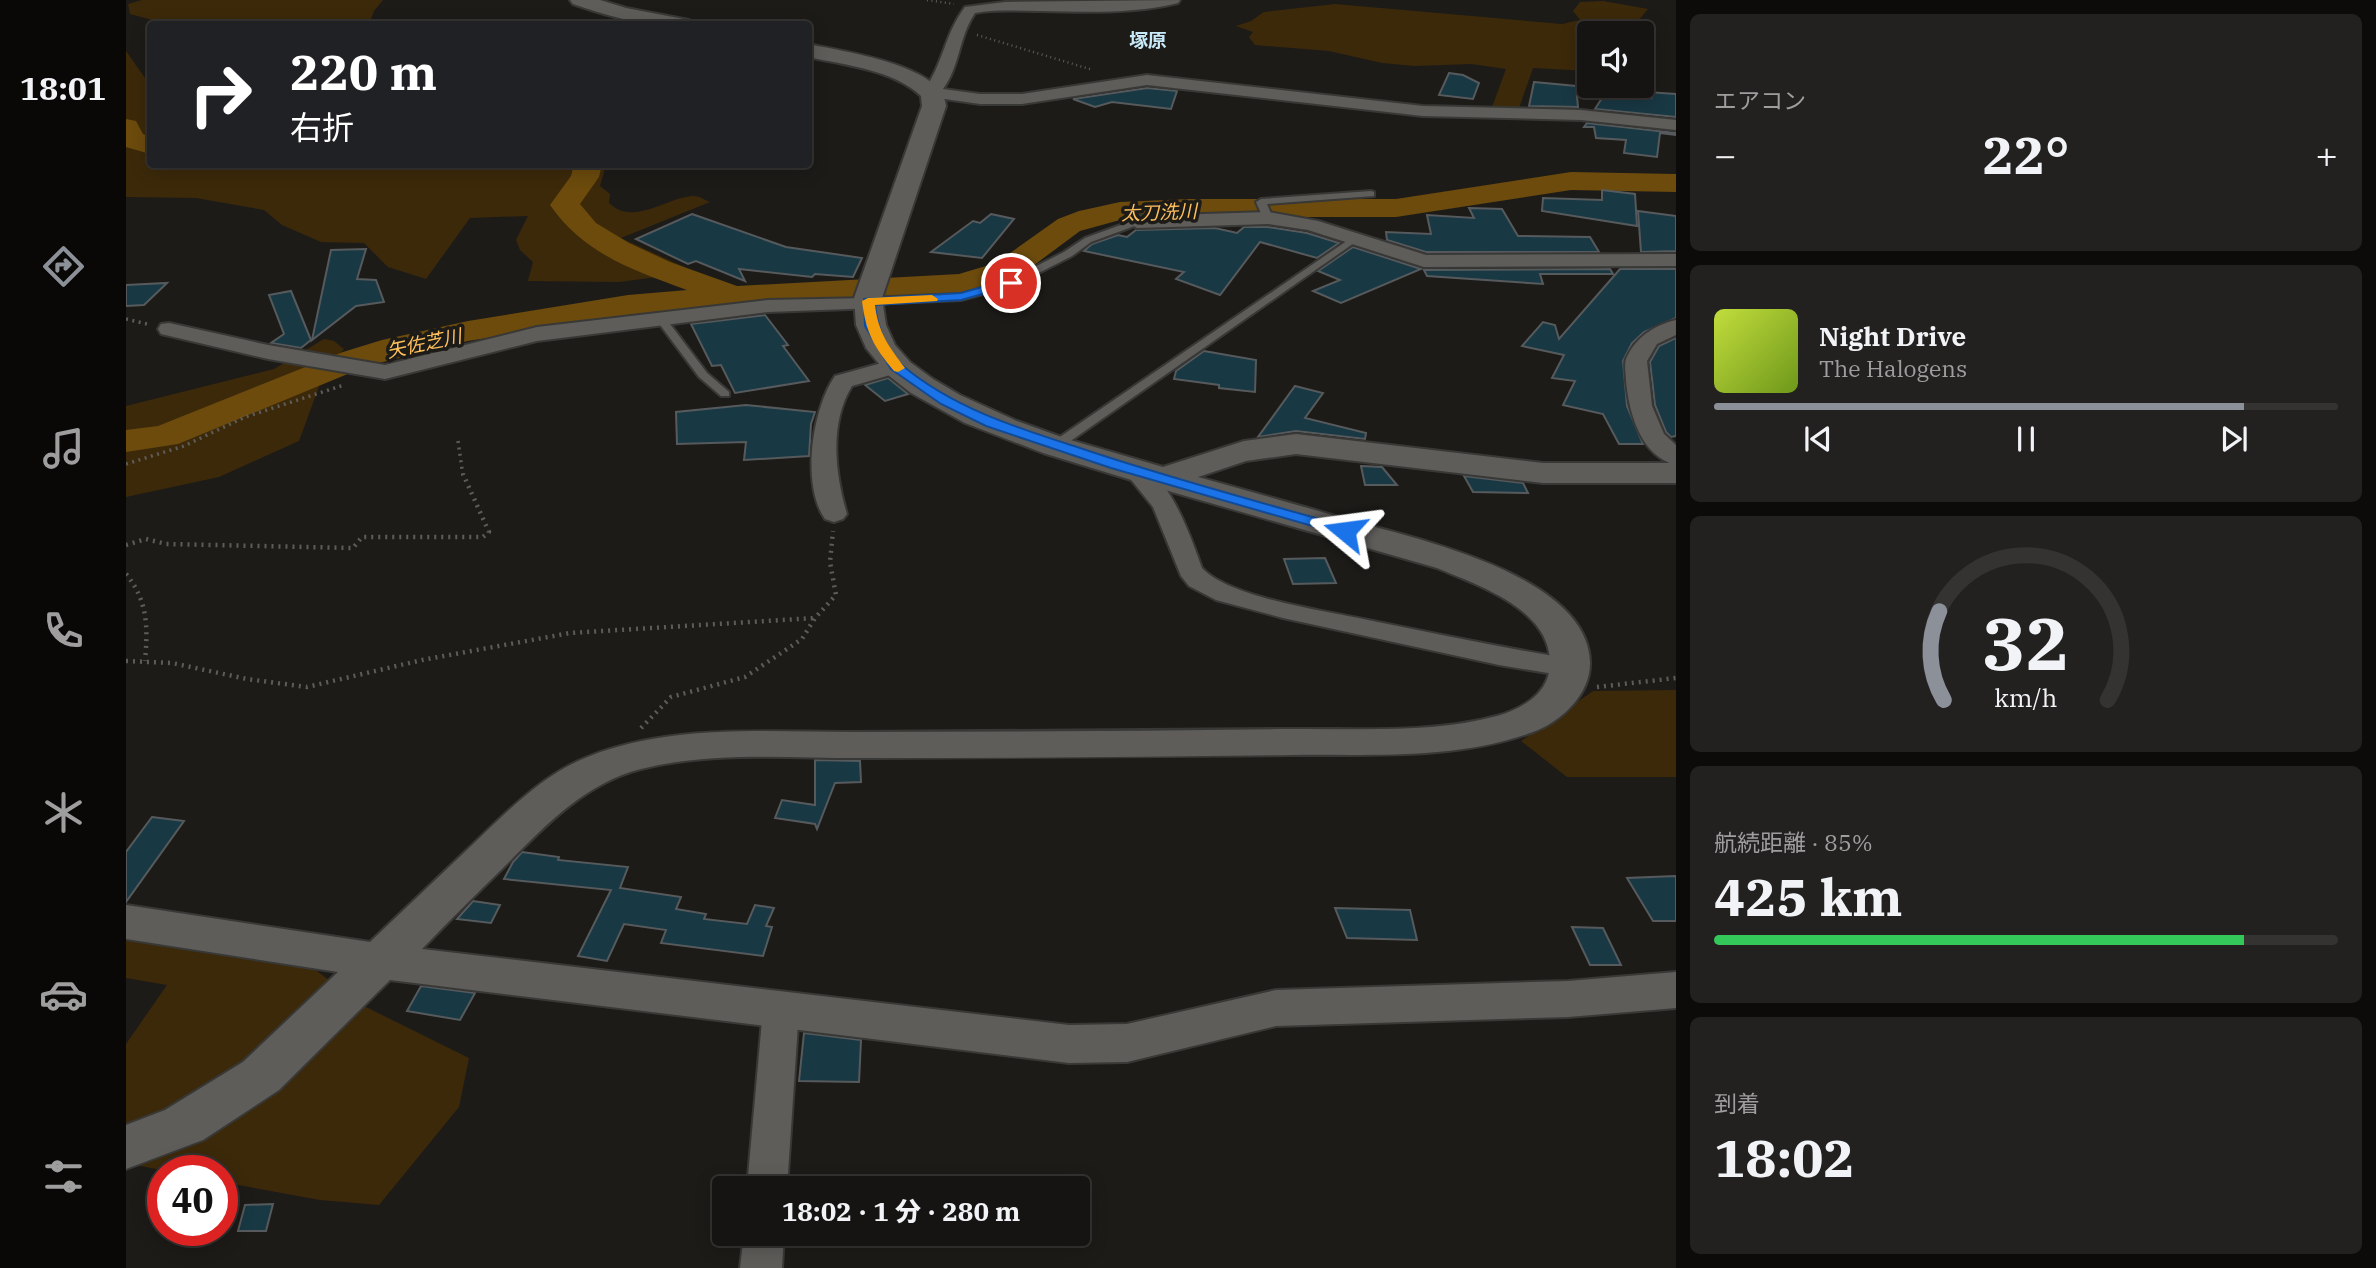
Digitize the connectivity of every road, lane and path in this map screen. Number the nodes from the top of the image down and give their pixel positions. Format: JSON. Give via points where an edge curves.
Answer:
{"nodes":[{"id":1,"x":579,"y":0,"type":"edge"},
{"id":2,"x":1173,"y":0,"type":"edge"},
{"id":3,"x":664,"y":21,"type":"edge"},
{"id":4,"x":960,"y":29,"type":"junction"},
{"id":5,"x":812,"y":51,"type":"edge"},
{"id":6,"x":1136,"y":80,"type":"junction"},
{"id":7,"x":931,"y":92,"type":"junction"},
{"id":8,"x":1676,"y":125,"type":"edge"},
{"id":9,"x":1371,"y":194,"type":"dead end"},
{"id":10,"x":1268,"y":218,"type":"junction"},
{"id":11,"x":1137,"y":222,"type":"joint"},
{"id":12,"x":1354,"y":239,"type":"junction"},
{"id":13,"x":1675,"y":262,"type":"edge"},
{"id":14,"x":869,"y":296,"type":"junction"},
{"id":15,"x":660,"y":318,"type":"junction"},
{"id":16,"x":1676,"y":326,"type":"edge"},
{"id":17,"x":169,"y":329,"type":"dead end"},
{"id":18,"x":896,"y":366,"type":"junction"},
{"id":19,"x":374,"y":370,"type":"junction"},
{"id":20,"x":725,"y":394,"type":"dead end"},
{"id":21,"x":458,"y":441,"type":"dead end"},
{"id":22,"x":1055,"y":446,"type":"junction"},
{"id":23,"x":1676,"y":458,"type":"edge"},
{"id":24,"x":126,"y":464,"type":"edge"},
{"id":25,"x":1676,"y":473,"type":"edge"},
{"id":26,"x":1150,"y":475,"type":"junction"},
{"id":27,"x":834,"y":514,"type":"joint"},
{"id":28,"x":126,"y":545,"type":"edge"},
{"id":29,"x":126,"y":573,"type":"edge"},
{"id":30,"x":815,"y":618,"type":"junction"},
{"id":31,"x":126,"y":661,"type":"edge"},
{"id":32,"x":145,"y":661,"type":"junction"},
{"id":33,"x":1569,"y":677,"type":"junction"},
{"id":34,"x":1676,"y":678,"type":"edge"},
{"id":35,"x":607,"y":765,"type":"junction"},
{"id":36,"x":126,"y":922,"type":"edge"},
{"id":37,"x":379,"y":961,"type":"junction"},
{"id":38,"x":1676,"y":990,"type":"edge"},
{"id":39,"x":781,"y":1009,"type":"junction"},
{"id":40,"x":126,"y":1147,"type":"edge"},
{"id":41,"x":768,"y":1176,"type":"edge"},
{"id":42,"x":763,"y":1246,"type":"edge"},
{"id":43,"x":761,"y":1268,"type":"edge"}],
"edges":[{"from":1,"to":3,"type":"street"},
{"from":2,"to":4,"type":"street","via":[[1142,5],[992,2],[970,10]]},
{"from":4,"to":6,"type":"path"},
{"from":4,"to":7,"type":"street","via":[[942,82]]},
{"from":5,"to":7,"type":"street","via":[[908,77]]},
{"from":6,"to":7,"type":"street","via":[[1022,99]]},
{"from":6,"to":8,"type":"street","via":[[1423,110],[1581,115]]},
{"from":7,"to":14,"type":"street","via":[[934,107]]},
{"from":9,"to":10,"type":"lane","via":[[1261,202]]},
{"from":10,"to":11,"type":"street"},
{"from":10,"to":12,"type":"street"},
{"from":11,"to":14,"type":"lane","via":[[1088,240],[1011,283],[961,297]]},
{"from":12,"to":13,"type":"street","via":[[1424,261]]},
{"from":12,"to":22,"type":"lane"},
{"from":14,"to":15,"type":"street"},
{"from":14,"to":18,"type":"street","via":[[871,326]]},
{"from":15,"to":19,"type":"street","via":[[537,334]]},
{"from":15,"to":20,"type":"lane","via":[[702,374]]},
{"from":16,"to":23,"type":"street","via":[[1649,340],[1636,361],[1640,405],[1653,437]]},
{"from":17,"to":19,"type":"street","via":[[210,341]]},
{"from":18,"to":22,"type":"street","via":[[946,401]]},
{"from":18,"to":27,"type":"street","via":[[843,381],[829,404],[827,469]]},
{"from":19,"to":24,"type":"path","via":[[245,417],[184,446]]},
{"from":21,"to":28,"type":"path","via":[[468,487],[489,532],[483,537],[362,537],[353,548],[166,544],[146,539]]},
{"from":22,"to":26,"type":"street"},
{"from":25,"to":26,"type":"street","via":[[1543,473],[1296,444],[1231,453]]},
{"from":26,"to":33,"type":"street","via":[[1450,560],[1498,580],[1536,604],[1564,632]]},
{"from":26,"to":33,"type":"street","via":[[1190,570],[1226,594],[1499,656]]},
{"from":27,"to":30,"type":"path","via":[[830,562],[836,595]]},
{"from":29,"to":32,"type":"path","via":[[140,589],[148,618]]},
{"from":30,"to":32,"type":"path","via":[[570,633],[307,687]]},
{"from":30,"to":35,"type":"path","via":[[803,639],[745,677],[671,697]]},
{"from":31,"to":32,"type":"path"},
{"from":33,"to":34,"type":"path","via":[[1578,690]]},
{"from":33,"to":35,"type":"street","via":[[1551,708],[1502,729],[1412,739],[759,745],[672,750]]},
{"from":35,"to":37,"type":"street","via":[[559,791]]},
{"from":36,"to":37,"type":"street"},
{"from":37,"to":39,"type":"street"},
{"from":37,"to":40,"type":"street","via":[[261,1076],[184,1125]]},
{"from":38,"to":39,"type":"street","via":[[1568,999],[1276,1008],[1127,1043],[1069,1044]]},
{"from":39,"to":41,"type":"street"},
{"from":42,"to":43,"type":"street"}]}
